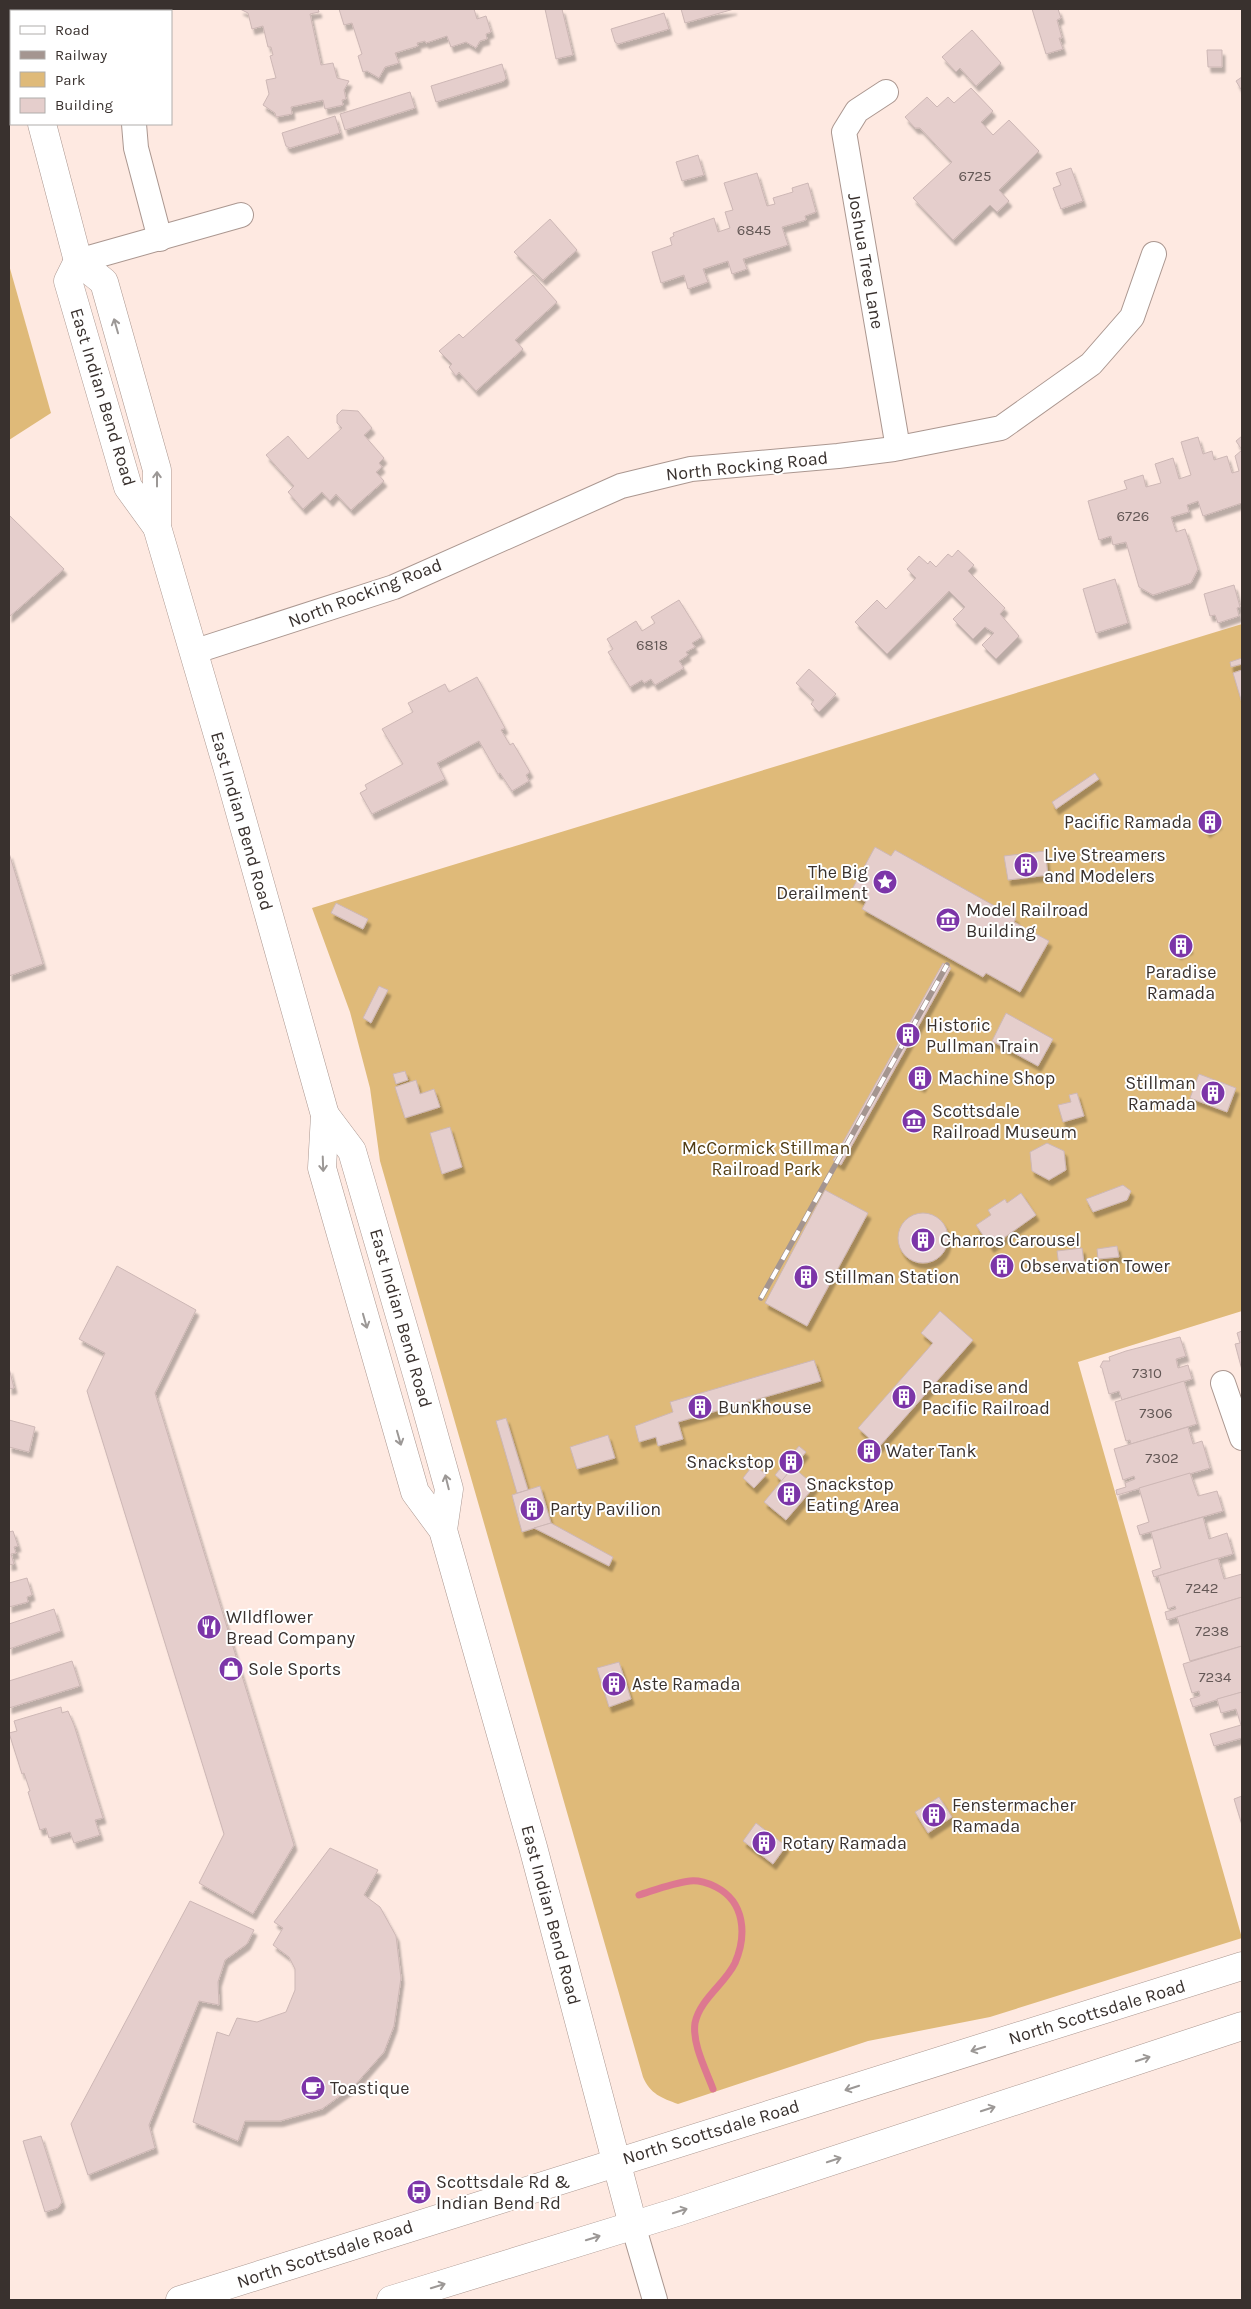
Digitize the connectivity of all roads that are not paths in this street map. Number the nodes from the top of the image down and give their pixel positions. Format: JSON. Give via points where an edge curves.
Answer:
{"nodes":[{"id":1,"x":886,"y":92,"type":"dead end"},
{"id":2,"x":42,"y":125,"type":"edge"},
{"id":3,"x":134,"y":125,"type":"edge"},
{"id":4,"x":241,"y":215,"type":"dead end"},
{"id":5,"x":160,"y":239,"type":"junction"},
{"id":6,"x":1154,"y":254,"type":"dead end"},
{"id":7,"x":78,"y":261,"type":"junction"},
{"id":8,"x":898,"y":448,"type":"junction"},
{"id":9,"x":193,"y":652,"type":"junction"},
{"id":10,"x":1223,"y":1383,"type":"dead end"},
{"id":11,"x":1242,"y":1438,"type":"edge"},
{"id":12,"x":1242,"y":1966,"type":"edge"},
{"id":13,"x":1242,"y":2017,"type":"edge"},
{"id":14,"x":1242,"y":2026,"type":"edge"},
{"id":15,"x":1214,"y":2035,"type":"junction"},
{"id":16,"x":616,"y":2162,"type":"junction"},
{"id":17,"x":633,"y":2225,"type":"junction"},
{"id":18,"x":180,"y":2300,"type":"edge"},
{"id":19,"x":391,"y":2300,"type":"edge"},
{"id":20,"x":655,"y":2300,"type":"edge"}],
"edges":[{"from":1,"to":8,"type":"street","name":"Joshua Tree Lane","via":[[857,111],[844,132]]},
{"from":2,"to":7,"type":"main road"},
{"from":3,"to":5,"type":"street","via":[[136,148]]},
{"from":4,"to":5,"type":"street"},
{"from":5,"to":7,"type":"street"},
{"from":6,"to":8,"type":"street","name":"North Rocking Road","via":[[1132,317],[1092,364],[1001,428]]},
{"from":7,"to":9,"type":"main road","name":"East Indian Bend Road","via":[[104,282],[158,470],[157,527]]},
{"from":8,"to":9,"type":"street","name":"North Rocking Road","via":[[691,469],[621,486],[394,586]]},
{"from":9,"to":16,"type":"main road","name":"East Indian Bend Road","via":[[325,1115],[352,1151],[450,1489],[443,1530],[533,1847]]},
{"from":10,"to":11,"type":"street"},
{"from":12,"to":16,"type":"main road","name":"North Scottsdale Road","one_way":true},
{"from":13,"to":15,"type":"main road"},
{"from":14,"to":15,"type":"main road"},
{"from":17,"to":15,"type":"main road","one_way":true},
{"from":16,"to":17,"type":"main road","name":"East Indian Bend Road"},
{"from":16,"to":18,"type":"main road","name":"North Scottsdale Road"},
{"from":19,"to":17,"type":"main road","one_way":true},
{"from":17,"to":20,"type":"street","name":"East Indian Bend Road"}]}
